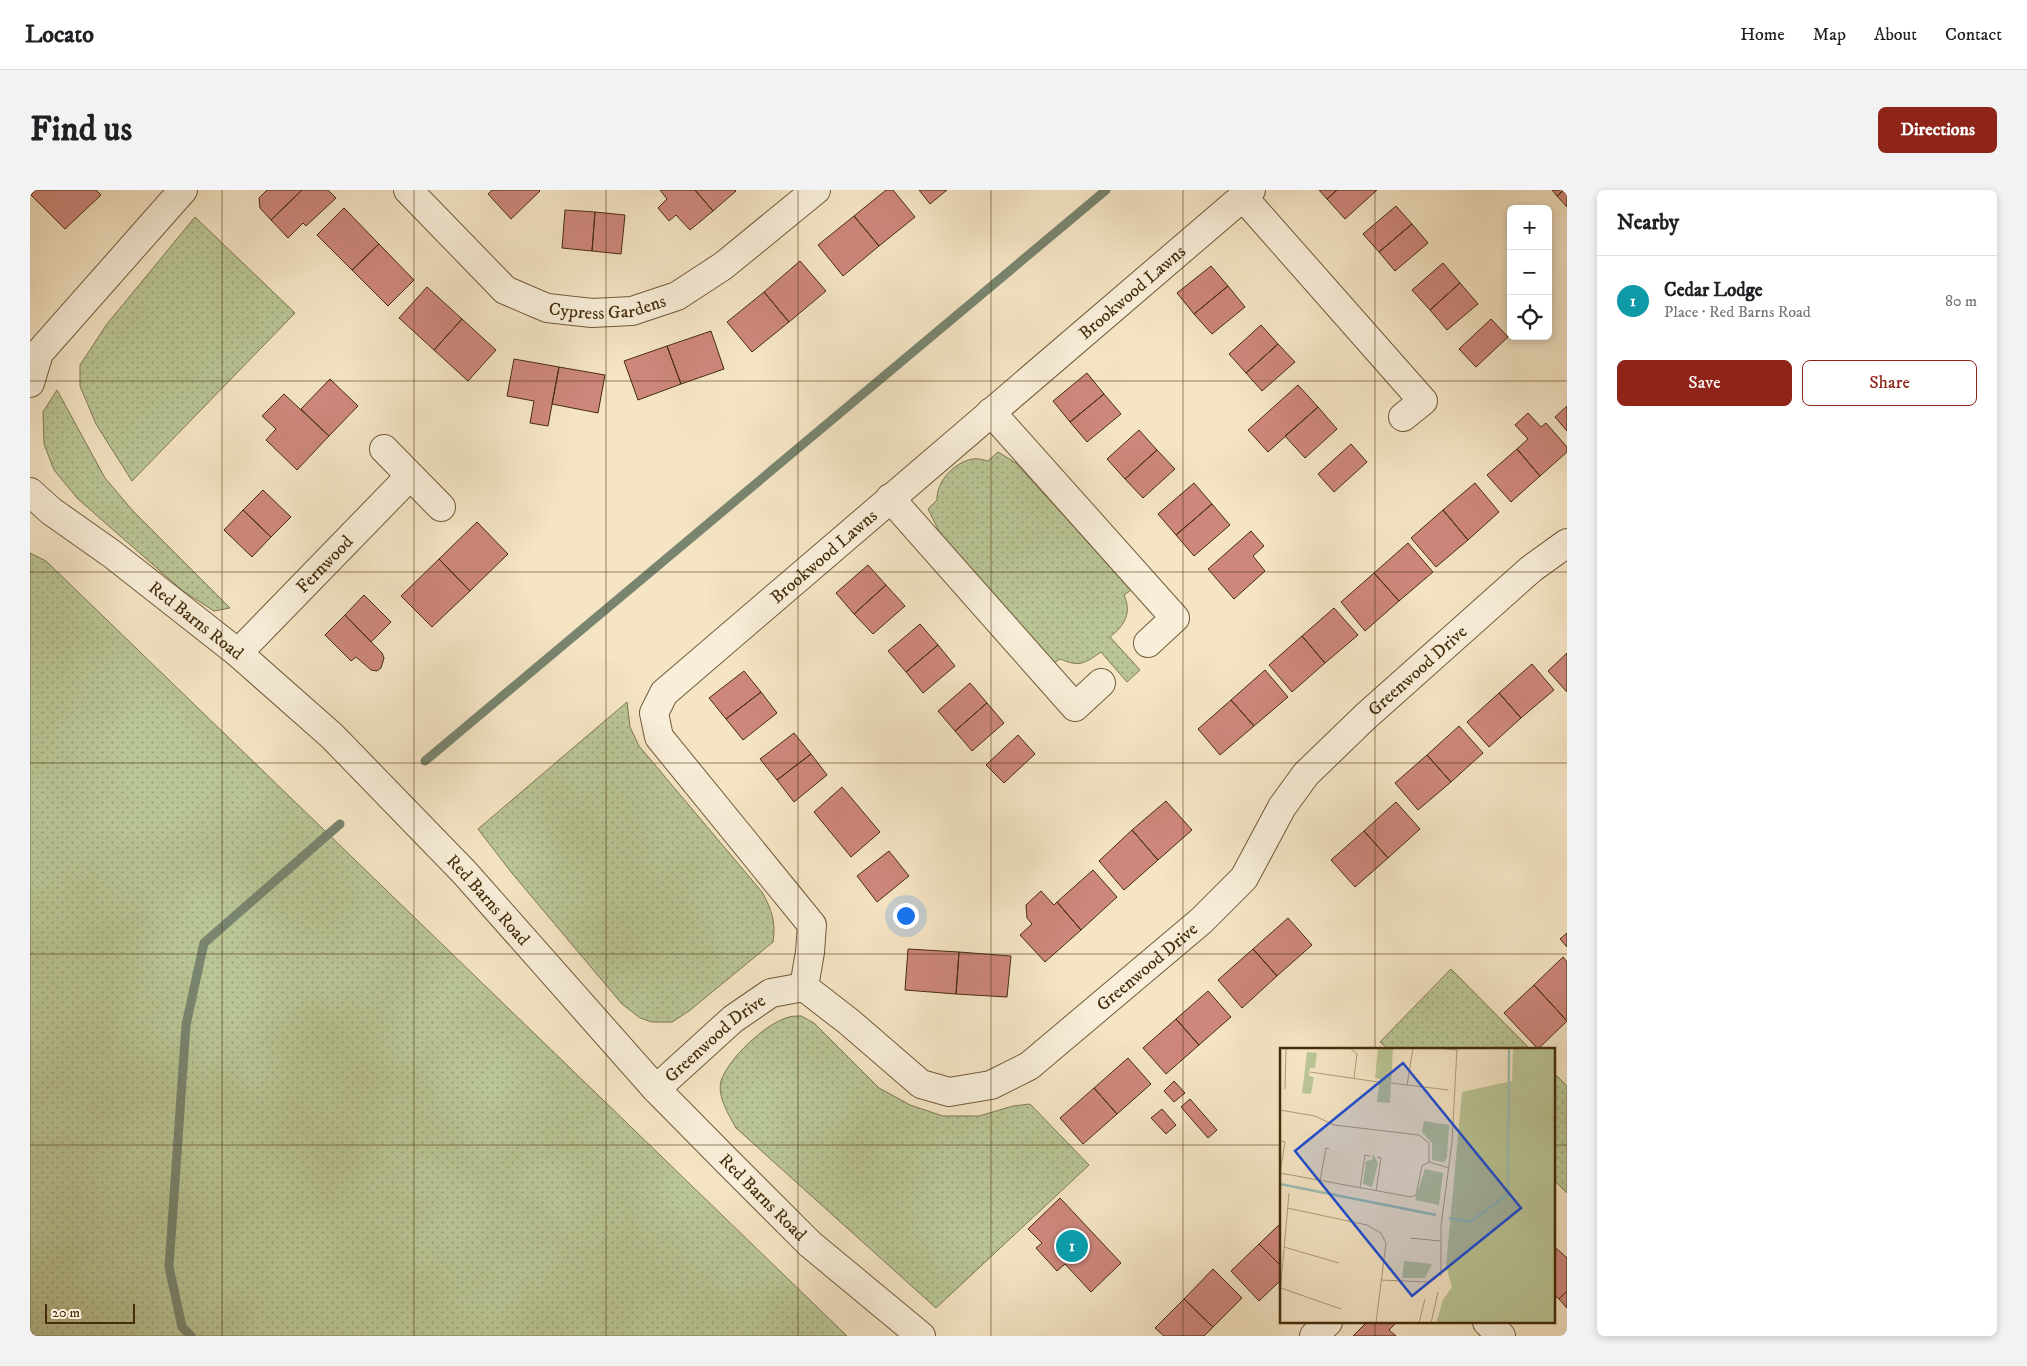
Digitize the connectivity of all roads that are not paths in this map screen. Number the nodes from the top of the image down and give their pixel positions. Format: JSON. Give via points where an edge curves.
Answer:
{"nodes":[{"id":1,"x":183,"y":190,"type":"edge"},
{"id":2,"x":408,"y":190,"type":"edge"},
{"id":3,"x":816,"y":190,"type":"edge"},
{"id":4,"x":1247,"y":193,"type":"edge"},
{"id":5,"x":34,"y":354,"type":"edge"},
{"id":6,"x":30,"y":383,"type":"edge"},
{"id":7,"x":991,"y":412,"type":"junction"},
{"id":8,"x":1403,"y":417,"type":"dead end"},
{"id":9,"x":384,"y":449,"type":"dead end"},
{"id":10,"x":410,"y":476,"type":"junction"},
{"id":11,"x":30,"y":492,"type":"edge"},
{"id":12,"x":890,"y":498,"type":"junction"},
{"id":13,"x":441,"y":507,"type":"dead end"},
{"id":14,"x":1567,"y":543,"type":"edge"},
{"id":15,"x":1148,"y":643,"type":"dead end"},
{"id":16,"x":238,"y":653,"type":"junction"},
{"id":17,"x":1101,"y":683,"type":"dead end"},
{"id":18,"x":804,"y":987,"type":"junction"},
{"id":19,"x":656,"y":1089,"type":"junction"},
{"id":20,"x":1326,"y":1324,"type":"edge"},
{"id":21,"x":1489,"y":1324,"type":"edge"},
{"id":22,"x":922,"y":1336,"type":"edge"},
{"id":23,"x":1314,"y":1336,"type":"edge"},
{"id":24,"x":1501,"y":1336,"type":"edge"}],
"edges":[{"from":1,"to":5,"type":"street"},
{"from":2,"to":3,"type":"street","name":"Cypress Gardens","via":[[505,290],[547,308],[592,313],[632,311],[677,296],[723,266]]},
{"from":4,"to":7,"type":"street","name":"Brookwood Lawns"},
{"from":4,"to":8,"type":"street","via":[[1423,401]]},
{"from":5,"to":6,"type":"street"},
{"from":7,"to":12,"type":"street","name":"Brookwood Lawns"},
{"from":7,"to":15,"type":"street","via":[[1175,618]]},
{"from":9,"to":10,"type":"street"},
{"from":10,"to":13,"type":"street"},
{"from":10,"to":16,"type":"street","name":"Fernwood"},
{"from":11,"to":16,"type":"street","name":"Red Barns Road"},
{"from":12,"to":17,"type":"street","via":[[1075,707]]},
{"from":12,"to":18,"type":"street","name":"Brookwood Lawns","via":[[664,693],[654,713],[659,737],[812,925]]},
{"from":14,"to":18,"type":"street","name":"Greenwood Drive","via":[[1531,569],[1306,774],[1282,807],[1244,878],[1201,920],[1029,1066],[991,1085],[949,1092],[920,1084]]},
{"from":16,"to":19,"type":"street","name":"Red Barns Road","via":[[332,736],[464,872]]},
{"from":18,"to":19,"type":"street","name":"Greenwood Drive","via":[[771,993],[732,1019]]},
{"from":19,"to":22,"type":"street","name":"Red Barns Road","via":[[810,1244]]},
{"from":20,"to":23,"type":"street"},
{"from":21,"to":24,"type":"street"}]}
